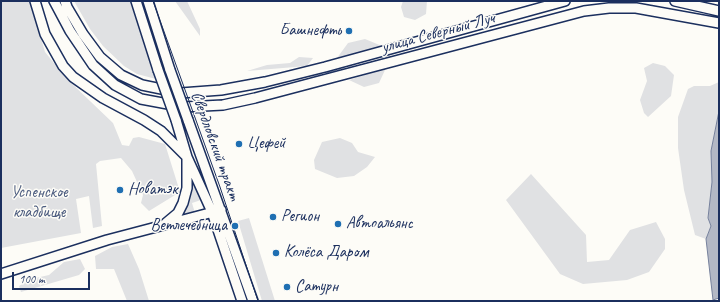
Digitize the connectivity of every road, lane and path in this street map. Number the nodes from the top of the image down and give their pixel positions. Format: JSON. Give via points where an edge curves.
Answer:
{"nodes":[{"id":1,"x":35,"y":1,"type":"edge"},
{"id":2,"x":54,"y":1,"type":"edge"},
{"id":3,"x":65,"y":1,"type":"edge"},
{"id":4,"x":136,"y":1,"type":"edge"},
{"id":5,"x":148,"y":1,"type":"edge"},
{"id":6,"x":565,"y":1,"type":"edge"},
{"id":7,"x":675,"y":1,"type":"edge"},
{"id":8,"x":718,"y":11,"type":"edge"},
{"id":9,"x":717,"y":22,"type":"edge"},
{"id":10,"x":187,"y":157,"type":"junction"},
{"id":11,"x":221,"y":210,"type":"junction"},
{"id":12,"x":212,"y":212,"type":"junction"},
{"id":13,"x":160,"y":226,"type":"junction"},
{"id":14,"x":1,"y":274,"type":"edge"},
{"id":15,"x":242,"y":301,"type":"edge"},
{"id":16,"x":253,"y":301,"type":"edge"}],
"edges":[{"from":1,"to":10,"type":"main road","name":"Свердловский тракт","via":[[46,34],[63,66],[73,77],[103,98],[144,120]]},
{"from":2,"to":9,"type":"main road","name":"улица Северный Луч","via":[[93,65],[115,85],[141,99],[196,108],[238,102],[338,78],[584,11],[636,8]]},
{"from":3,"to":6,"type":"main road","name":"улица Северный Луч","via":[[83,34],[100,57],[121,75],[142,85],[181,93],[235,88],[325,67]]},
{"from":4,"to":10,"type":"main road","name":"Свердловский тракт","bridge":true},
{"from":5,"to":11,"type":"main road","name":"Свердловский тракт","bridge":true},
{"from":7,"to":8,"type":"main road"},
{"from":10,"to":12,"type":"main road","name":"Свердловский тракт"},
{"from":10,"to":13,"type":"main road","via":[[187,188],[183,203],[175,216]]},
{"from":11,"to":12,"type":"main road"},
{"from":11,"to":16,"type":"main road","name":"Свердловский тракт"},
{"from":12,"to":13,"type":"main road"},
{"from":12,"to":15,"type":"main road","name":"Свердловский тракт"},
{"from":13,"to":14,"type":"main road"}]}
